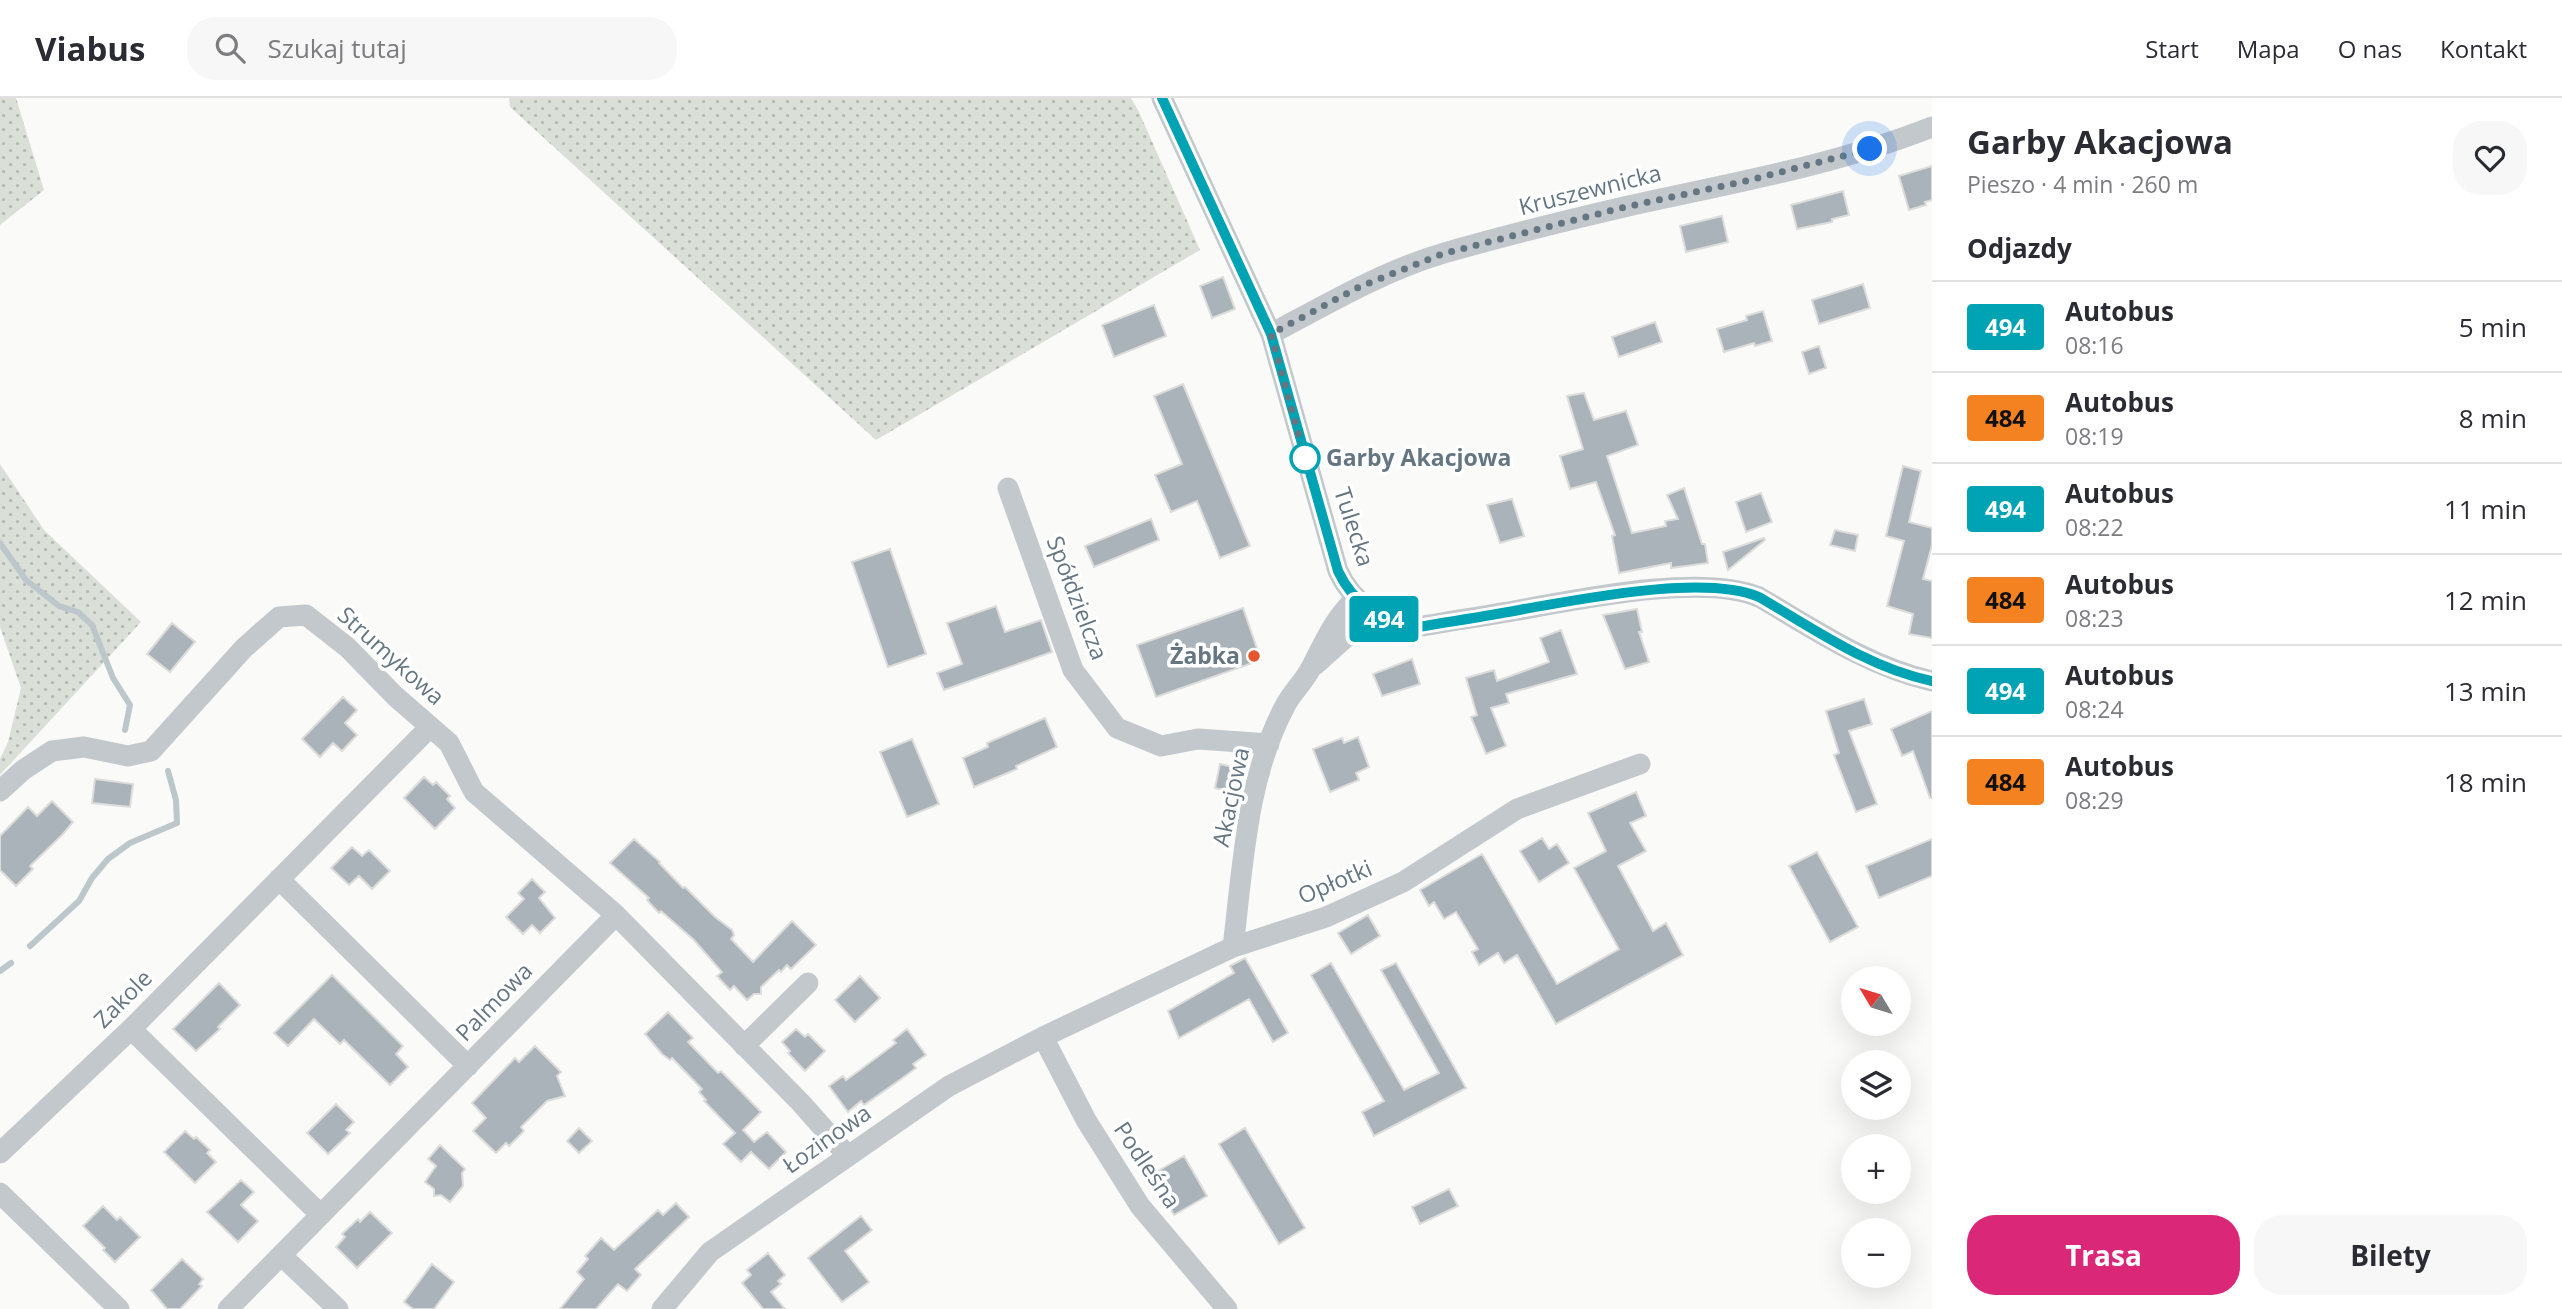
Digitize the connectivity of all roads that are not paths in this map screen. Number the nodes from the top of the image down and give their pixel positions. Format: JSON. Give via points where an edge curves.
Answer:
{"nodes":[{"id":1,"x":1162,"y":98,"type":"edge"},
{"id":2,"x":1932,"y":127,"type":"edge"},
{"id":3,"x":1271,"y":334,"type":"junction"},
{"id":4,"x":1008,"y":488,"type":"dead end"},
{"id":5,"x":1355,"y":599,"type":"junction"},
{"id":6,"x":1373,"y":613,"type":"junction"},
{"id":7,"x":1311,"y":668,"type":"junction"},
{"id":8,"x":1932,"y":681,"type":"edge"},
{"id":9,"x":430,"y":727,"type":"junction"},
{"id":10,"x":1269,"y":744,"type":"junction"},
{"id":11,"x":1640,"y":764,"type":"dead end"},
{"id":12,"x":0,"y":791,"type":"edge"},
{"id":13,"x":279,"y":879,"type":"junction"},
{"id":14,"x":616,"y":915,"type":"junction"},
{"id":15,"x":1233,"y":947,"type":"junction"},
{"id":16,"x":808,"y":983,"type":"dead end"},
{"id":17,"x":131,"y":1029,"type":"junction"},
{"id":18,"x":1043,"y":1037,"type":"junction"},
{"id":19,"x":744,"y":1046,"type":"junction"},
{"id":20,"x":468,"y":1066,"type":"junction"},
{"id":21,"x":0,"y":1153,"type":"edge"},
{"id":22,"x":848,"y":1156,"type":"junction"},
{"id":23,"x":0,"y":1193,"type":"edge"},
{"id":24,"x":321,"y":1215,"type":"junction"},
{"id":25,"x":281,"y":1255,"type":"junction"},
{"id":26,"x":119,"y":1309,"type":"edge"},
{"id":27,"x":228,"y":1309,"type":"edge"},
{"id":28,"x":338,"y":1309,"type":"edge"},
{"id":29,"x":662,"y":1309,"type":"edge"},
{"id":30,"x":1227,"y":1309,"type":"edge"}],
"edges":[{"from":1,"to":3,"type":"street","name":"Tulecka"},
{"from":2,"to":3,"type":"street","name":"Kruszewnicka","via":[[1798,167],[1442,254],[1359,287]]},
{"from":3,"to":5,"type":"street","name":"Tulecka","via":[[1338,571]]},
{"from":4,"to":10,"type":"street","name":"Spółdzielcza","via":[[1073,670],[1117,728],[1161,746],[1198,739]]},
{"from":5,"to":6,"type":"street","name":"Tulecka"},
{"from":5,"to":7,"type":"street","name":"Akacjowa","via":[[1327,633]]},
{"from":6,"to":7,"type":"street","name":"Akacjowa"},
{"from":6,"to":8,"type":"street","name":"Tulecka","via":[[1418,627],[1637,592],[1744,590],[1864,657]]},
{"from":7,"to":10,"type":"street","name":"Akacjowa","via":[[1284,707]]},
{"from":9,"to":12,"type":"street","name":"Strumykowa","via":[[347,647],[306,615],[279,617],[244,648],[150,751],[128,756],[84,747],[52,751]]},
{"from":9,"to":13,"type":"street","name":"Zakole"},
{"from":9,"to":14,"type":"street","name":"Strumykowa","via":[[449,743],[474,792]]},
{"from":10,"to":15,"type":"street","name":"Akacjowa","via":[[1250,811]]},
{"from":11,"to":15,"type":"street","name":"Opłotki","via":[[1517,809],[1403,882],[1326,917]]},
{"from":13,"to":17,"type":"street","name":"Zakole"},
{"from":13,"to":20,"type":"street"},
{"from":14,"to":19,"type":"street"},
{"from":14,"to":20,"type":"street","name":"Palmowa"},
{"from":15,"to":18,"type":"street","name":"Opłotki"},
{"from":16,"to":19,"type":"street"},
{"from":17,"to":21,"type":"street","name":"Zakole"},
{"from":17,"to":24,"type":"street"},
{"from":18,"to":22,"type":"street","name":"Łozinowa","via":[[949,1086]]},
{"from":18,"to":30,"type":"street","name":"Podleśna","via":[[1086,1120],[1140,1206]]},
{"from":19,"to":22,"type":"street"},
{"from":20,"to":24,"type":"street","name":"Palmowa"},
{"from":22,"to":29,"type":"street","name":"Łozinowa","via":[[710,1252]]},
{"from":23,"to":26,"type":"street"},
{"from":24,"to":25,"type":"street","name":"Palmowa"},
{"from":25,"to":27,"type":"street","name":"Palmowa"},
{"from":25,"to":28,"type":"street"}]}
